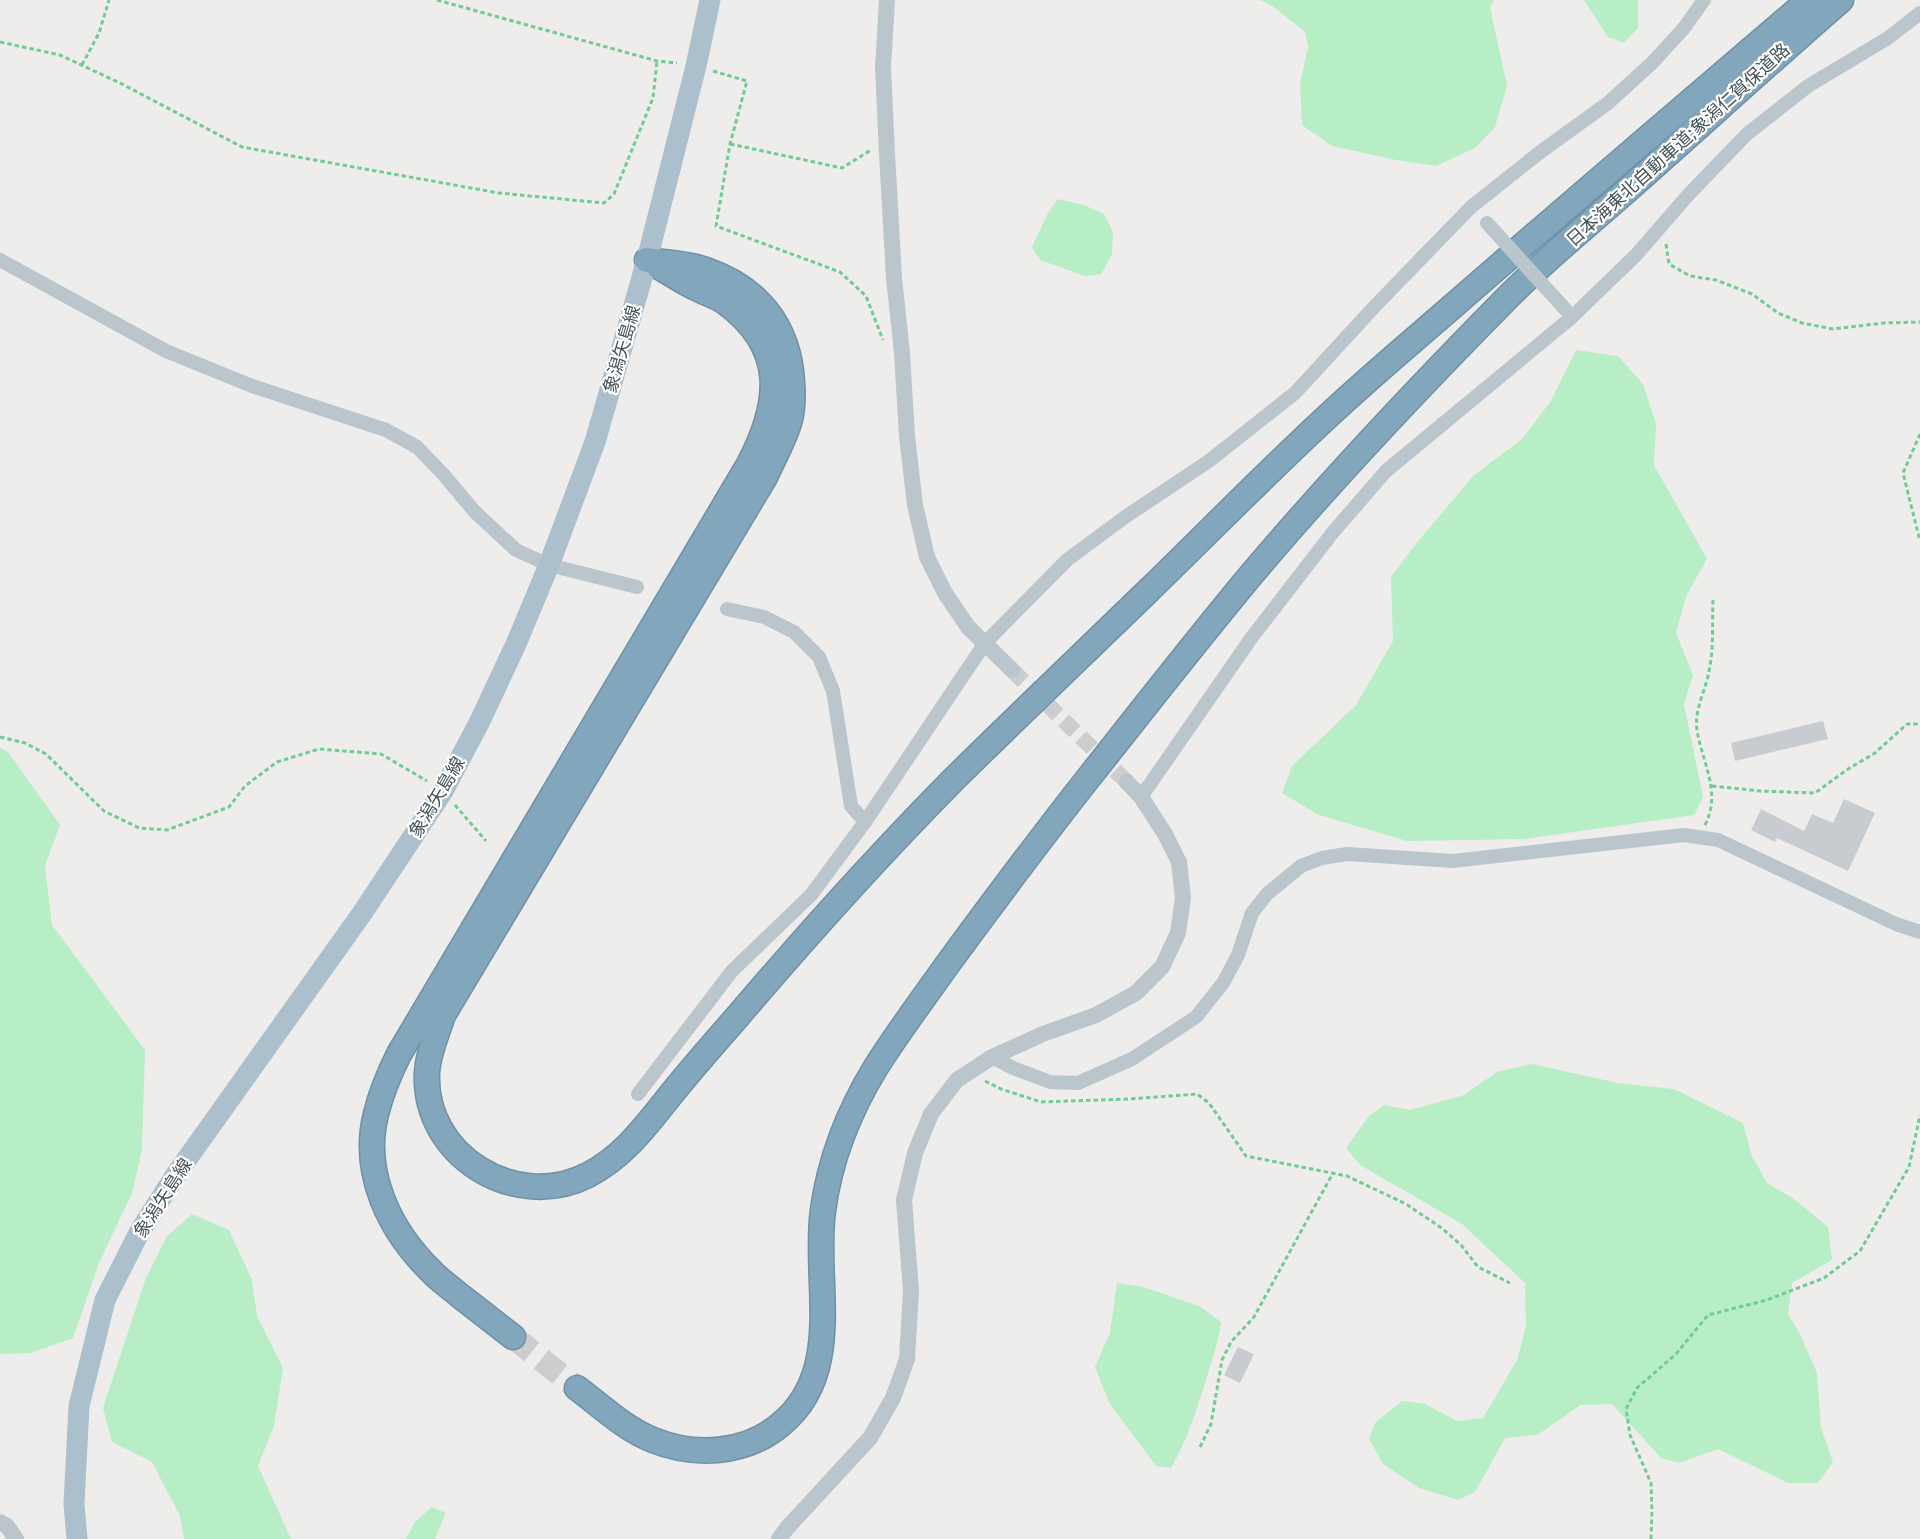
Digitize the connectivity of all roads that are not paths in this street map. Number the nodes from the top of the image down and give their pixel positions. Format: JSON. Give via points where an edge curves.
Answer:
{"nodes":[{"id":1,"x":710,"y":0,"type":"edge"},
{"id":2,"x":887,"y":0,"type":"edge"},
{"id":3,"x":1704,"y":0,"type":"edge"},
{"id":4,"x":1809,"y":0,"type":"edge"},
{"id":5,"x":1842,"y":0,"type":"edge"},
{"id":6,"x":1920,"y":13,"type":"edge"},
{"id":7,"x":1471,"y":207,"type":"junction"},
{"id":8,"x":0,"y":260,"type":"edge"},
{"id":9,"x":647,"y":260,"type":"junction"},
{"id":10,"x":1569,"y":313,"type":"junction"},
{"id":11,"x":549,"y":565,"type":"junction"},
{"id":12,"x":637,"y":587,"type":"dead end"},
{"id":13,"x":727,"y":609,"type":"dead end"},
{"id":14,"x":985,"y":643,"type":"junction"},
{"id":15,"x":1012,"y":669,"type":"tunnel mouth"},
{"id":16,"x":1127,"y":782,"type":"tunnel mouth"},
{"id":17,"x":1141,"y":797,"type":"junction"},
{"id":18,"x":865,"y":822,"type":"junction"},
{"id":19,"x":1920,"y":932,"type":"edge"},
{"id":20,"x":992,"y":1057,"type":"junction"},
{"id":21,"x":638,"y":1094,"type":"dead end"},
{"id":22,"x":513,"y":1337,"type":"tunnel mouth"},
{"id":23,"x":577,"y":1388,"type":"tunnel mouth"},
{"id":24,"x":0,"y":1522,"type":"edge"},
{"id":25,"x":16,"y":1539,"type":"edge"},
{"id":26,"x":77,"y":1539,"type":"edge"},
{"id":27,"x":779,"y":1539,"type":"edge"}],
"edges":[{"from":1,"to":9,"type":"main road","name":"象潟矢島線"},
{"from":2,"to":14,"type":"street","via":[[883,68],[886,141],[915,505],[927,557],[945,593],[968,627]]},
{"from":3,"to":7,"type":"street","via":[[1652,63],[1608,103]]},
{"from":4,"to":9,"type":"highway","name":"日本海東北自動車道;象潟仁賀保道路","via":[[1340,405],[955,779],[866,871],[612,1162],[584,1178],[558,1186],[532,1187],[504,1182],[477,1168],[455,1150],[439,1127],[431,1104],[427,1075],[432,1047],[443,1015],[765,477],[789,421],[793,393],[784,339],[771,315],[753,295],[704,269]]},
{"from":5,"to":23,"type":"highway","name":"日本海東北自動車道;象潟仁賀保道路","via":[[1515,291],[1383,427],[1253,572],[1013,874],[878,1065],[841,1136],[828,1177],[822,1216],[821,1349],[801,1402],[782,1424],[731,1448],[678,1448],[623,1423]]},
{"from":6,"to":10,"type":"street","via":[[1888,38],[1808,86],[1747,134],[1636,255]]},
{"from":7,"to":10,"type":"street","bridge":true},
{"from":7,"to":14,"type":"street","via":[[1295,393],[1209,461],[1067,560]]},
{"from":8,"to":11,"type":"street","via":[[166,351],[252,386],[386,430],[417,447],[475,512],[516,550]]},
{"from":9,"to":11,"type":"main road","name":"象潟矢島線","via":[[595,442]]},
{"from":9,"to":22,"type":"highway","via":[[723,300],[744,317],[760,338],[770,362],[771,413],[748,466],[404,1044],[384,1084],[375,1116],[372,1150],[387,1214],[432,1273]]},
{"from":10,"to":17,"type":"street","via":[[1386,471],[1334,531],[1252,638]]},
{"from":11,"to":12,"type":"street"},
{"from":11,"to":26,"type":"main road","name":"象潟矢島線","via":[[480,721],[442,791],[363,912],[177,1173],[140,1231],[105,1300],[79,1406],[74,1504]]},
{"from":13,"to":18,"type":"street","via":[[764,617],[784,627],[819,657],[833,691],[851,806]]},
{"from":14,"to":15,"type":"street"},
{"from":14,"to":18,"type":"street"},
{"from":16,"to":17,"type":"street"},
{"from":17,"to":20,"type":"street","via":[[1179,862],[1183,898],[1178,933],[1162,967],[1136,993],[1096,1016]]},
{"from":18,"to":21,"type":"street","via":[[811,895],[732,971]]},
{"from":19,"to":20,"type":"street","via":[[1718,840],[1700,837],[1684,835],[1453,861],[1347,854],[1301,866],[1267,894],[1252,913],[1238,955],[1223,983],[1196,1017],[1132,1059],[1078,1083],[1050,1082]]},
{"from":20,"to":27,"type":"street","via":[[957,1080],[931,1114],[915,1153],[904,1200],[910,1291],[907,1359],[893,1398],[870,1438]]},
{"from":24,"to":25,"type":"street"}]}
